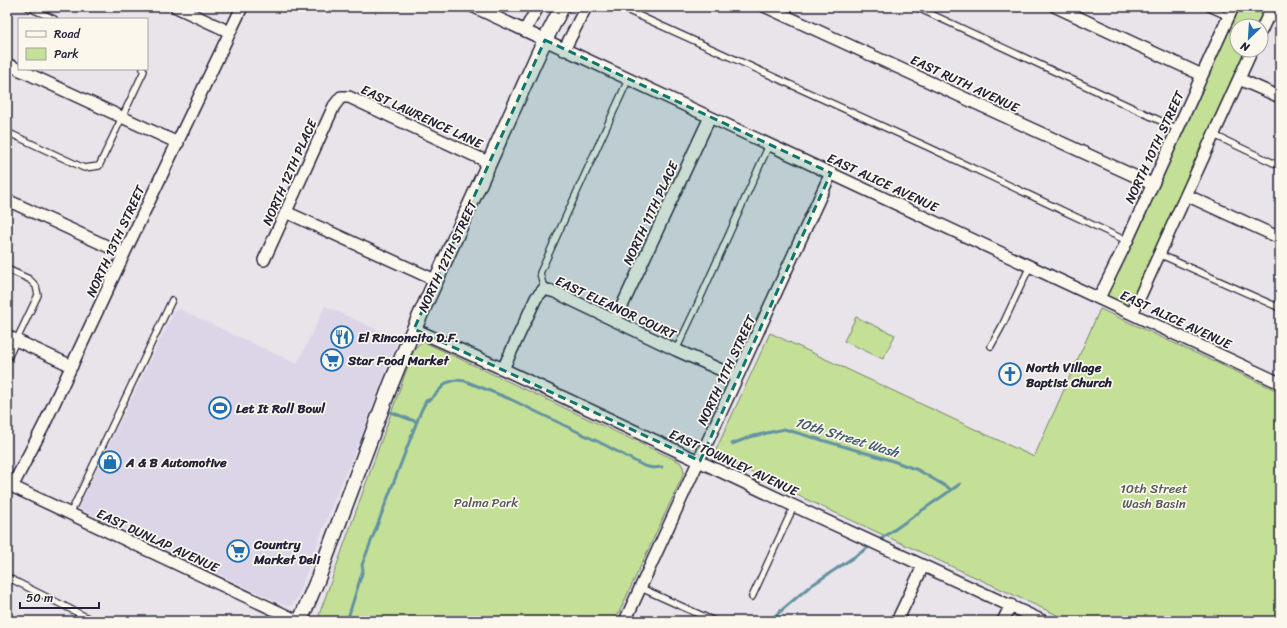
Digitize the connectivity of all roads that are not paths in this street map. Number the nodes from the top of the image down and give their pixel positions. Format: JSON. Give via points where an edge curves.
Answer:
{"nodes":[{"id":1,"x":28,"y":7,"type":"edge"},
{"id":2,"x":176,"y":7,"type":"edge"},
{"id":3,"x":242,"y":7,"type":"edge"},
{"id":4,"x":474,"y":7,"type":"edge"},
{"id":5,"x":538,"y":7,"type":"edge"},
{"id":6,"x":562,"y":7,"type":"edge"},
{"id":7,"x":586,"y":7,"type":"edge"},
{"id":8,"x":620,"y":7,"type":"edge"},
{"id":9,"x":766,"y":7,"type":"edge"},
{"id":10,"x":916,"y":7,"type":"edge"},
{"id":11,"x":1056,"y":7,"type":"edge"},
{"id":12,"x":1207,"y":7,"type":"edge"},
{"id":13,"x":1231,"y":12,"type":"edge"},
{"id":14,"x":1270,"y":12,"type":"edge"},
{"id":15,"x":52,"y":18,"type":"edge"},
{"id":16,"x":1280,"y":22,"type":"edge"},
{"id":17,"x":525,"y":30,"type":"junction"},
{"id":18,"x":230,"y":32,"type":"junction"},
{"id":19,"x":545,"y":40,"type":"junction"},
{"id":20,"x":564,"y":50,"type":"junction"},
{"id":21,"x":1248,"y":58,"type":"edge"},
{"id":22,"x":7,"y":64,"type":"edge"},
{"id":23,"x":18,"y":69,"type":"edge"},
{"id":24,"x":20,"y":70,"type":"edge"},
{"id":25,"x":144,"y":70,"type":"edge"},
{"id":26,"x":1202,"y":75,"type":"junction"},
{"id":27,"x":1239,"y":79,"type":"junction"},
{"id":28,"x":628,"y":80,"type":"junction"},
{"id":29,"x":341,"y":97,"type":"joint"},
{"id":30,"x":1280,"y":97,"type":"edge"},
{"id":31,"x":710,"y":117,"type":"junction"},
{"id":32,"x":122,"y":118,"type":"junction"},
{"id":33,"x":1178,"y":129,"type":"junction"},
{"id":34,"x":7,"y":132,"type":"edge"},
{"id":35,"x":1214,"y":135,"type":"junction"},
{"id":36,"x":178,"y":143,"type":"junction"},
{"id":37,"x":769,"y":145,"type":"junction"},
{"id":38,"x":490,"y":163,"type":"junction"},
{"id":39,"x":1280,"y":166,"type":"edge"},
{"id":40,"x":831,"y":174,"type":"junction"},
{"id":41,"x":1152,"y":184,"type":"junction"},
{"id":42,"x":1186,"y":195,"type":"junction"},
{"id":43,"x":7,"y":200,"type":"edge"},
{"id":44,"x":286,"y":212,"type":"junction"},
{"id":45,"x":1280,"y":238,"type":"edge"},
{"id":46,"x":1127,"y":241,"type":"junction"},
{"id":47,"x":124,"y":254,"type":"junction"},
{"id":48,"x":1159,"y":254,"type":"junction"},
{"id":49,"x":264,"y":260,"type":"dead end"},
{"id":50,"x":1030,"y":266,"type":"junction"},
{"id":51,"x":7,"y":269,"type":"edge"},
{"id":52,"x":435,"y":280,"type":"junction"},
{"id":53,"x":544,"y":289,"type":"junction"},
{"id":54,"x":1099,"y":298,"type":"junction"},
{"id":55,"x":172,"y":300,"type":"dead end"},
{"id":56,"x":1280,"y":308,"type":"edge"},
{"id":57,"x":1132,"y":314,"type":"junction"},
{"id":58,"x":615,"y":321,"type":"junction"},
{"id":59,"x":414,"y":329,"type":"junction"},
{"id":60,"x":12,"y":338,"type":"edge"},
{"id":61,"x":991,"y":346,"type":"dead end"},
{"id":62,"x":676,"y":350,"type":"junction"},
{"id":63,"x":7,"y":360,"type":"edge"},
{"id":64,"x":72,"y":366,"type":"junction"},
{"id":65,"x":503,"y":369,"type":"junction"},
{"id":66,"x":737,"y":378,"type":"junction"},
{"id":67,"x":1280,"y":383,"type":"edge"},
{"id":68,"x":700,"y":461,"type":"junction"},
{"id":69,"x":9,"y":486,"type":"edge"},
{"id":70,"x":794,"y":506,"type":"junction"},
{"id":71,"x":70,"y":514,"type":"junction"},
{"id":72,"x":923,"y":566,"type":"junction"},
{"id":73,"x":7,"y":577,"type":"edge"},
{"id":74,"x":641,"y":588,"type":"junction"},
{"id":75,"x":752,"y":597,"type":"dead end"},
{"id":76,"x":1011,"y":606,"type":"junction"},
{"id":77,"x":94,"y":621,"type":"edge"},
{"id":78,"x":299,"y":621,"type":"edge"},
{"id":79,"x":625,"y":621,"type":"edge"},
{"id":80,"x":714,"y":621,"type":"edge"},
{"id":81,"x":897,"y":621,"type":"edge"},
{"id":82,"x":1003,"y":621,"type":"edge"},
{"id":83,"x":1043,"y":621,"type":"edge"}],
"edges":[{"from":1,"to":15,"type":"lane"},
{"from":2,"to":18,"type":"street"},
{"from":3,"to":18,"type":"street","name":"NORTH 13TH STREET"},
{"from":4,"to":17,"type":"street","name":"EAST ALICE AVENUE"},
{"from":5,"to":17,"type":"street"},
{"from":6,"to":19,"type":"street","name":"NORTH 12TH STREET"},
{"from":7,"to":20,"type":"street"},
{"from":8,"to":46,"type":"lane"},
{"from":9,"to":41,"type":"street","name":"EAST RUTH AVENUE"},
{"from":10,"to":33,"type":"lane"},
{"from":11,"to":26,"type":"street"},
{"from":12,"to":13,"type":"lane"},
{"from":13,"to":26,"type":"street","name":"NORTH 10TH STREET"},
{"from":14,"to":16,"type":"lane"},
{"from":17,"to":19,"type":"street","name":"EAST ALICE AVENUE"},
{"from":18,"to":36,"type":"street","name":"NORTH 13TH STREET"},
{"from":19,"to":20,"type":"street","name":"EAST ALICE AVENUE"},
{"from":19,"to":38,"type":"street","name":"NORTH 12TH STREET"},
{"from":20,"to":28,"type":"street","name":"EAST ALICE AVENUE"},
{"from":21,"to":27,"type":"street"},
{"from":22,"to":23,"type":"street"},
{"from":24,"to":32,"type":"street"},
{"from":25,"to":32,"type":"lane"},
{"from":26,"to":33,"type":"street","name":"NORTH 10TH STREET"},
{"from":27,"to":30,"type":"street"},
{"from":27,"to":35,"type":"street"},
{"from":28,"to":31,"type":"street","name":"EAST ALICE AVENUE"},
{"from":28,"to":53,"type":"lane","via":[[540,274]]},
{"from":29,"to":38,"type":"street","name":"EAST LAWRENCE LANE","via":[[349,97]]},
{"from":29,"to":44,"type":"street","name":"NORTH 12TH PLACE","via":[[334,106]]},
{"from":31,"to":37,"type":"street","name":"EAST ALICE AVENUE"},
{"from":31,"to":58,"type":"street","name":"NORTH 11TH PLACE"},
{"from":32,"to":34,"type":"lane","via":[[99,166],[84,168]]},
{"from":32,"to":36,"type":"street"},
{"from":33,"to":41,"type":"street","name":"NORTH 10TH STREET"},
{"from":35,"to":39,"type":"lane"},
{"from":35,"to":42,"type":"street"},
{"from":36,"to":47,"type":"street","name":"NORTH 13TH STREET"},
{"from":37,"to":40,"type":"street","name":"EAST ALICE AVENUE"},
{"from":37,"to":62,"type":"lane"},
{"from":38,"to":52,"type":"street","name":"NORTH 12TH STREET"},
{"from":40,"to":50,"type":"street","name":"EAST ALICE AVENUE"},
{"from":40,"to":66,"type":"street","name":"NORTH 11TH STREET"},
{"from":41,"to":46,"type":"street","name":"NORTH 10TH STREET"},
{"from":42,"to":45,"type":"street"},
{"from":42,"to":48,"type":"street"},
{"from":43,"to":47,"type":"street"},
{"from":44,"to":49,"type":"street","name":"NORTH 12TH PLACE"},
{"from":44,"to":52,"type":"street"},
{"from":46,"to":54,"type":"street","name":"NORTH 10TH STREET"},
{"from":47,"to":64,"type":"street","name":"NORTH 13TH STREET"},
{"from":48,"to":56,"type":"lane"},
{"from":48,"to":57,"type":"street"},
{"from":50,"to":54,"type":"street","name":"EAST ALICE AVENUE"},
{"from":50,"to":61,"type":"lane"},
{"from":51,"to":60,"type":"lane","via":[[29,279],[36,286],[38,295]]},
{"from":52,"to":59,"type":"street","name":"NORTH 12TH STREET"},
{"from":53,"to":58,"type":"street","name":"EAST ELEANOR COURT"},
{"from":53,"to":65,"type":"street","name":"EAST ELEANOR COURT","via":[[536,298]]},
{"from":54,"to":57,"type":"street","name":"EAST ALICE AVENUE"},
{"from":55,"to":71,"type":"lane"},
{"from":57,"to":67,"type":"street","name":"EAST ALICE AVENUE"},
{"from":58,"to":62,"type":"street","name":"EAST ELEANOR COURT"},
{"from":59,"to":65,"type":"street","name":"EAST TOWNLEY AVENUE"},
{"from":59,"to":78,"type":"street","name":"NORTH 12TH STREET","via":[[317,581]]},
{"from":60,"to":63,"type":"lane"},
{"from":60,"to":64,"type":"street"},
{"from":62,"to":66,"type":"street","name":"EAST ELEANOR COURT"},
{"from":64,"to":69,"type":"street","name":"NORTH 13TH STREET","via":[[43,427]]},
{"from":65,"to":68,"type":"street","name":"EAST TOWNLEY AVENUE"},
{"from":66,"to":68,"type":"street","name":"NORTH 11TH STREET"},
{"from":68,"to":70,"type":"street","name":"EAST TOWNLEY AVENUE"},
{"from":68,"to":74,"type":"street","name":"NORTH 11TH STREET"},
{"from":69,"to":71,"type":"street","name":"EAST DUNLAP AVENUE"},
{"from":70,"to":72,"type":"street","name":"EAST TOWNLEY AVENUE"},
{"from":70,"to":75,"type":"lane"},
{"from":71,"to":78,"type":"street","name":"EAST DUNLAP AVENUE"},
{"from":72,"to":76,"type":"street","name":"EAST TOWNLEY AVENUE"},
{"from":72,"to":81,"type":"street"},
{"from":73,"to":77,"type":"lane"},
{"from":74,"to":79,"type":"street","name":"NORTH 11TH STREET"},
{"from":74,"to":80,"type":"lane"},
{"from":76,"to":82,"type":"street"},
{"from":76,"to":83,"type":"street","name":"EAST TOWNLEY AVENUE"}]}
